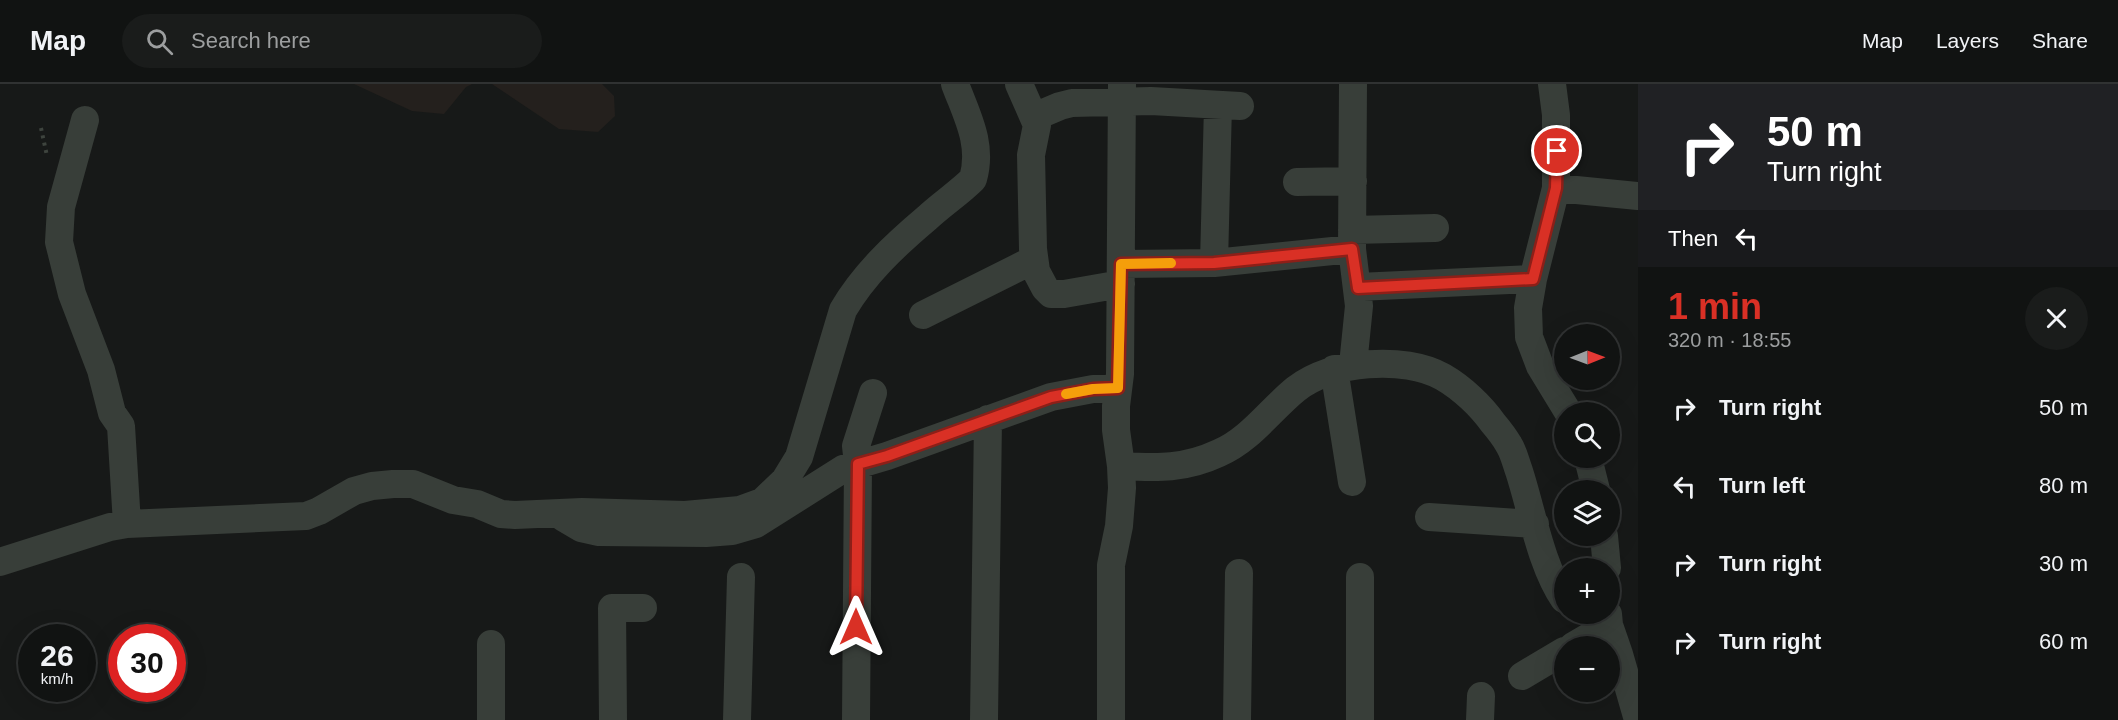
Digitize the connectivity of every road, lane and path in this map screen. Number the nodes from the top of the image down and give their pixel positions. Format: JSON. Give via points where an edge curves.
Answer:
{"nodes":[{"id":1,"x":955,"y":84,"type":"edge"},
{"id":2,"x":1019,"y":84,"type":"edge"},
{"id":3,"x":1353,"y":84,"type":"edge"},
{"id":4,"x":1552,"y":84,"type":"edge"},
{"id":5,"x":1122,"y":93,"type":"edge"},
{"id":6,"x":1034,"y":117,"type":"junction"},
{"id":7,"x":84,"y":120,"type":"dead end"},
{"id":8,"x":1353,"y":181,"type":"junction"},
{"id":9,"x":1297,"y":182,"type":"dead end"},
{"id":10,"x":1556,"y":188,"type":"junction"},
{"id":11,"x":1638,"y":196,"type":"edge"},
{"id":12,"x":1435,"y":228,"type":"dead end"},
{"id":13,"x":1352,"y":239,"type":"junction"},
{"id":14,"x":1033,"y":260,"type":"junction"},
{"id":15,"x":1214,"y":263,"type":"junction"},
{"id":16,"x":1121,"y":274,"type":"junction"},
{"id":17,"x":1533,"y":279,"type":"junction"},
{"id":18,"x":1358,"y":288,"type":"junction"},
{"id":19,"x":923,"y":315,"type":"dead end"},
{"id":20,"x":1343,"y":367,"type":"junction"},
{"id":21,"x":1118,"y":388,"type":"junction"},
{"id":22,"x":873,"y":393,"type":"dead end"},
{"id":23,"x":1562,"y":402,"type":"edge"},
{"id":24,"x":988,"y":419,"type":"junction"},
{"id":25,"x":858,"y":464,"type":"junction"},
{"id":26,"x":1121,"y":466,"type":"junction"},
{"id":27,"x":1352,"y":482,"type":"dead end"},
{"id":28,"x":557,"y":514,"type":"junction"},
{"id":29,"x":1429,"y":517,"type":"dead end"},
{"id":30,"x":127,"y":524,"type":"junction"},
{"id":31,"x":1535,"y":524,"type":"junction"},
{"id":32,"x":0,"y":562,"type":"edge"},
{"id":33,"x":1239,"y":573,"type":"dead end"},
{"id":34,"x":741,"y":577,"type":"dead end"},
{"id":35,"x":1360,"y":577,"type":"dead end"},
{"id":36,"x":1554,"y":581,"type":"edge"},
{"id":37,"x":643,"y":609,"type":"dead end"},
{"id":38,"x":1603,"y":624,"type":"edge"},
{"id":39,"x":1611,"y":624,"type":"edge"},
{"id":40,"x":1586,"y":636,"type":"edge"},
{"id":41,"x":491,"y":644,"type":"dead end"},
{"id":42,"x":1629,"y":651,"type":"edge"},
{"id":43,"x":1554,"y":657,"type":"edge"},
{"id":44,"x":1522,"y":676,"type":"dead end"},
{"id":45,"x":491,"y":720,"type":"edge"},
{"id":46,"x":613,"y":720,"type":"edge"},
{"id":47,"x":737,"y":720,"type":"edge"},
{"id":48,"x":856,"y":720,"type":"edge"},
{"id":49,"x":984,"y":720,"type":"edge"},
{"id":50,"x":1111,"y":720,"type":"edge"},
{"id":51,"x":1237,"y":720,"type":"edge"},
{"id":52,"x":1360,"y":720,"type":"edge"},
{"id":53,"x":1638,"y":720,"type":"edge"}],
"edges":[{"from":1,"to":28,"type":"street","via":[[977,151],[974,179],[904,238],[854,291],[843,310],[799,457],[785,480],[762,502],[740,510]]},
{"from":2,"to":6,"type":"street"},
{"from":3,"to":8,"type":"street"},
{"from":4,"to":10,"type":"street"},
{"from":5,"to":6,"type":"street","via":[[1060,106]]},
{"from":5,"to":15,"type":"street","via":[[1151,101],[1229,105]]},
{"from":5,"to":16,"type":"street"},
{"from":6,"to":14,"type":"street","via":[[1037,124],[1031,154]]},
{"from":7,"to":30,"type":"street","via":[[61,207],[59,242],[112,413],[121,426]]},
{"from":8,"to":9,"type":"street"},
{"from":8,"to":13,"type":"street"},
{"from":10,"to":11,"type":"street"},
{"from":10,"to":17,"type":"street"},
{"from":12,"to":13,"type":"street"},
{"from":13,"to":15,"type":"street"},
{"from":13,"to":18,"type":"street"},
{"from":14,"to":16,"type":"street","via":[[1045,288],[1052,294],[1064,294]]},
{"from":14,"to":19,"type":"street"},
{"from":15,"to":16,"type":"street"},
{"from":16,"to":21,"type":"street"},
{"from":17,"to":18,"type":"street"},
{"from":17,"to":23,"type":"street","via":[[1529,337],[1540,366]]},
{"from":18,"to":20,"type":"street","via":[[1358,328]]},
{"from":20,"to":26,"type":"street","via":[[1297,388],[1240,441],[1221,453],[1167,468]]},
{"from":20,"to":27,"type":"street"},
{"from":20,"to":31,"type":"street","via":[[1401,365],[1425,369],[1462,391],[1510,446]]},
{"from":21,"to":24,"type":"street","via":[[1061,395]]},
{"from":21,"to":26,"type":"street","via":[[1116,430]]},
{"from":22,"to":25,"type":"street","via":[[856,446]]},
{"from":24,"to":25,"type":"street"},
{"from":24,"to":49,"type":"street"},
{"from":25,"to":28,"type":"street","via":[[843,469],[756,524],[732,531],[598,532],[581,528]]},
{"from":25,"to":48,"type":"street"},
{"from":26,"to":50,"type":"street","via":[[1119,526],[1111,565]]},
{"from":28,"to":30,"type":"street","via":[[501,514],[413,484],[393,484],[354,491],[306,516]]},
{"from":29,"to":31,"type":"street"},
{"from":30,"to":32,"type":"street"},
{"from":31,"to":36,"type":"street"},
{"from":33,"to":51,"type":"street"},
{"from":34,"to":47,"type":"street"},
{"from":35,"to":52,"type":"street"},
{"from":37,"to":46,"type":"street","via":[[612,608]]},
{"from":38,"to":40,"type":"street"},
{"from":39,"to":42,"type":"street"},
{"from":41,"to":45,"type":"street"},
{"from":42,"to":53,"type":"street"},
{"from":43,"to":44,"type":"street"}]}
